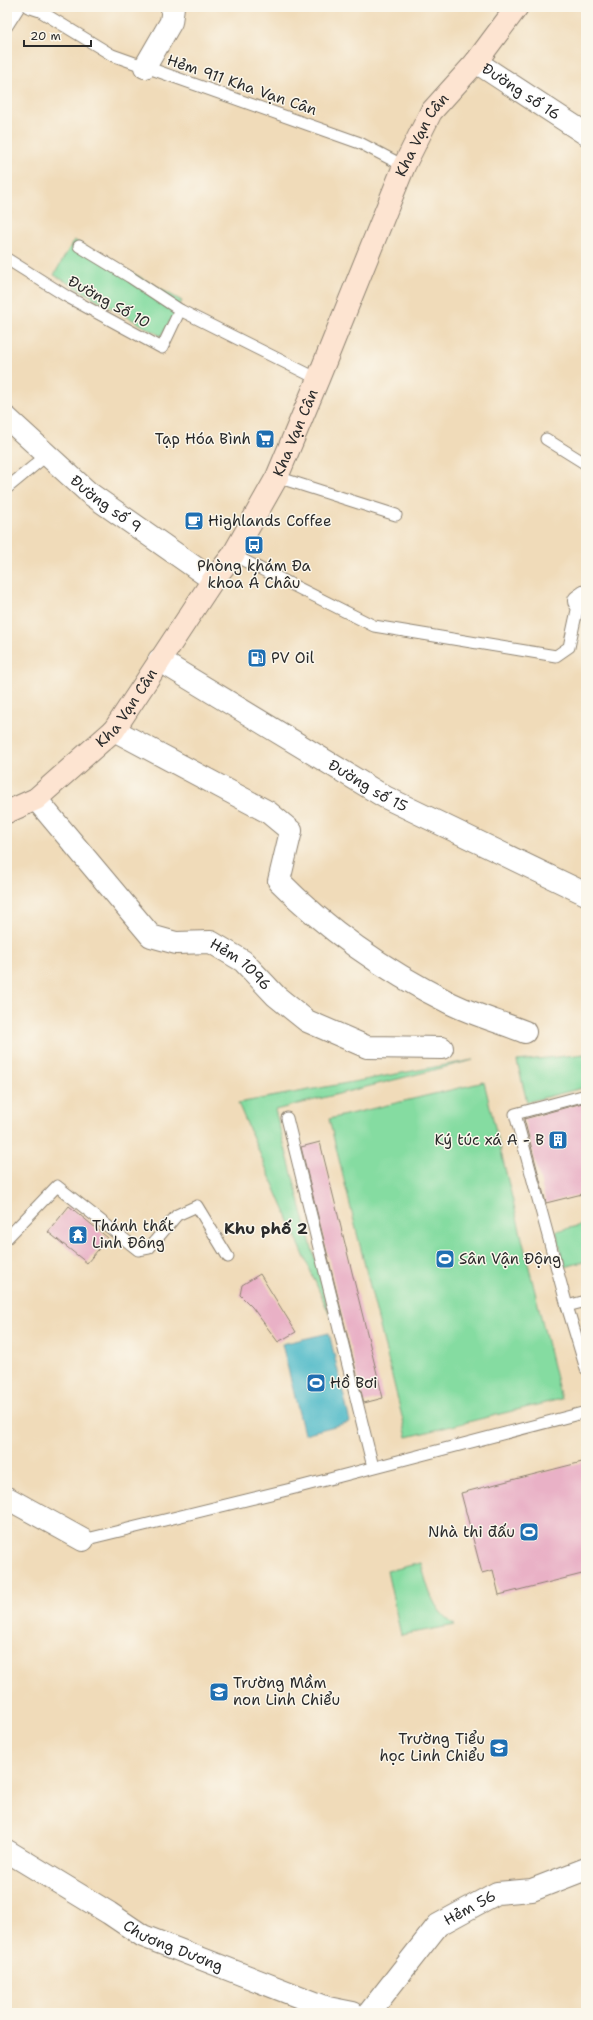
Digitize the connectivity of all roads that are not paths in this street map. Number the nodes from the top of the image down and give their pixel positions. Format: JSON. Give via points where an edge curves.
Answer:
{"nodes":[{"id":1,"x":20,"y":7,"type":"edge"},
{"id":2,"x":28,"y":7,"type":"edge"},
{"id":3,"x":173,"y":7,"type":"edge"},
{"id":4,"x":517,"y":7,"type":"edge"},
{"id":5,"x":7,"y":26,"type":"edge"},
{"id":6,"x":476,"y":62,"type":"junction"},
{"id":7,"x":145,"y":67,"type":"junction"},
{"id":8,"x":586,"y":134,"type":"edge"},
{"id":9,"x":404,"y":166,"type":"junction"},
{"id":10,"x":79,"y":246,"type":"dead end"},
{"id":11,"x":7,"y":259,"type":"edge"},
{"id":12,"x":180,"y":310,"type":"junction"},
{"id":13,"x":318,"y":379,"type":"junction"},
{"id":14,"x":7,"y":418,"type":"edge"},
{"id":15,"x":546,"y":439,"type":"dead end"},
{"id":16,"x":47,"y":455,"type":"junction"},
{"id":17,"x":586,"y":464,"type":"edge"},
{"id":18,"x":277,"y":477,"type":"junction"},
{"id":19,"x":7,"y":488,"type":"edge"},
{"id":20,"x":396,"y":515,"type":"dead end"},
{"id":21,"x":233,"y":555,"type":"junction"},
{"id":22,"x":213,"y":580,"type":"junction"},
{"id":23,"x":582,"y":598,"type":"edge"},
{"id":24,"x":159,"y":660,"type":"junction"},
{"id":25,"x":114,"y":730,"type":"junction"},
{"id":26,"x":36,"y":799,"type":"junction"},
{"id":27,"x":7,"y":812,"type":"edge"},
{"id":28,"x":586,"y":894,"type":"edge"},
{"id":29,"x":525,"y":1032,"type":"dead end"},
{"id":30,"x":442,"y":1048,"type":"dead end"},
{"id":31,"x":586,"y":1095,"type":"edge"},
{"id":32,"x":287,"y":1118,"type":"dead end"},
{"id":33,"x":7,"y":1238,"type":"edge"},
{"id":34,"x":228,"y":1257,"type":"dead end"},
{"id":35,"x":586,"y":1301,"type":"edge"},
{"id":36,"x":567,"y":1306,"type":"junction"},
{"id":37,"x":586,"y":1369,"type":"edge"},
{"id":38,"x":586,"y":1412,"type":"edge"},
{"id":39,"x":374,"y":1467,"type":"junction"},
{"id":40,"x":7,"y":1498,"type":"edge"},
{"id":41,"x":83,"y":1540,"type":"joint"},
{"id":42,"x":7,"y":1851,"type":"edge"},
{"id":43,"x":586,"y":1868,"type":"edge"},
{"id":44,"x":328,"y":2010,"type":"edge"},
{"id":45,"x":353,"y":2013,"type":"edge"},
{"id":46,"x":369,"y":2013,"type":"edge"}],
"edges":[{"from":1,"to":5,"type":"lane"},
{"from":2,"to":7,"type":"lane","name":"Hẻm 911 Kha Vạn Cân","via":[[40,11],[112,55]]},
{"from":3,"to":7,"type":"street","via":[[171,22]]},
{"from":4,"to":6,"type":"main road","name":"Kha Vạn Cân"},
{"from":6,"to":8,"type":"street","name":"Đường số 16"},
{"from":6,"to":9,"type":"main road","name":"Kha Vạn Cân","via":[[431,112]]},
{"from":7,"to":9,"type":"lane","name":"Hẻm 911 Kha Vạn Cân","via":[[360,143]]},
{"from":9,"to":13,"type":"main road","name":"Kha Vạn Cân"},
{"from":10,"to":12,"type":"lane","name":"Đường Số 10"},
{"from":11,"to":12,"type":"lane","name":"Đường Số 10","via":[[66,296],[162,348]]},
{"from":12,"to":13,"type":"lane","name":"Đường Số 10"},
{"from":13,"to":18,"type":"main road","name":"Kha Vạn Cân"},
{"from":14,"to":16,"type":"street","name":"Đường số 9"},
{"from":15,"to":17,"type":"lane"},
{"from":16,"to":19,"type":"lane"},
{"from":16,"to":22,"type":"street","name":"Đường số 9","via":[[89,492]]},
{"from":18,"to":20,"type":"lane"},
{"from":18,"to":21,"type":"main road","name":"Kha Vạn Cân"},
{"from":21,"to":22,"type":"main road","name":"Kha Vạn Cân"},
{"from":21,"to":23,"type":"lane","via":[[374,626],[556,656],[569,647]]},
{"from":22,"to":24,"type":"main road","name":"Kha Vạn Cân"},
{"from":24,"to":25,"type":"main road","name":"Kha Vạn Cân"},
{"from":24,"to":28,"type":"street","name":"Đường số 15","via":[[385,797]]},
{"from":25,"to":26,"type":"main road","name":"Kha Vạn Cân"},
{"from":25,"to":29,"type":"street","via":[[268,812],[291,831],[279,881],[303,906],[344,937],[406,979],[452,1004]]},
{"from":26,"to":27,"type":"main road","name":"Kha Vạn Cân"},
{"from":26,"to":30,"type":"street","name":"Hẻm 1096","via":[[151,936],[176,943],[211,942],[243,961],[276,996],[307,1021],[366,1048]]},
{"from":31,"to":36,"type":"lane","via":[[515,1114]]},
{"from":32,"to":39,"type":"lane"},
{"from":33,"to":34,"type":"lane","via":[[57,1186],[138,1250],[149,1248],[177,1215],[197,1206]]},
{"from":35,"to":36,"type":"lane"},
{"from":36,"to":37,"type":"lane"},
{"from":38,"to":39,"type":"lane"},
{"from":39,"to":41,"type":"lane"},
{"from":40,"to":41,"type":"street"},
{"from":42,"to":44,"type":"street","name":"Chương Dương","via":[[143,1936]]},
{"from":43,"to":46,"type":"street","name":"Hẻm 56","via":[[532,1890],[497,1893],[438,1925]]},
{"from":44,"to":45,"type":"street","name":"Chương Dương"}]}
